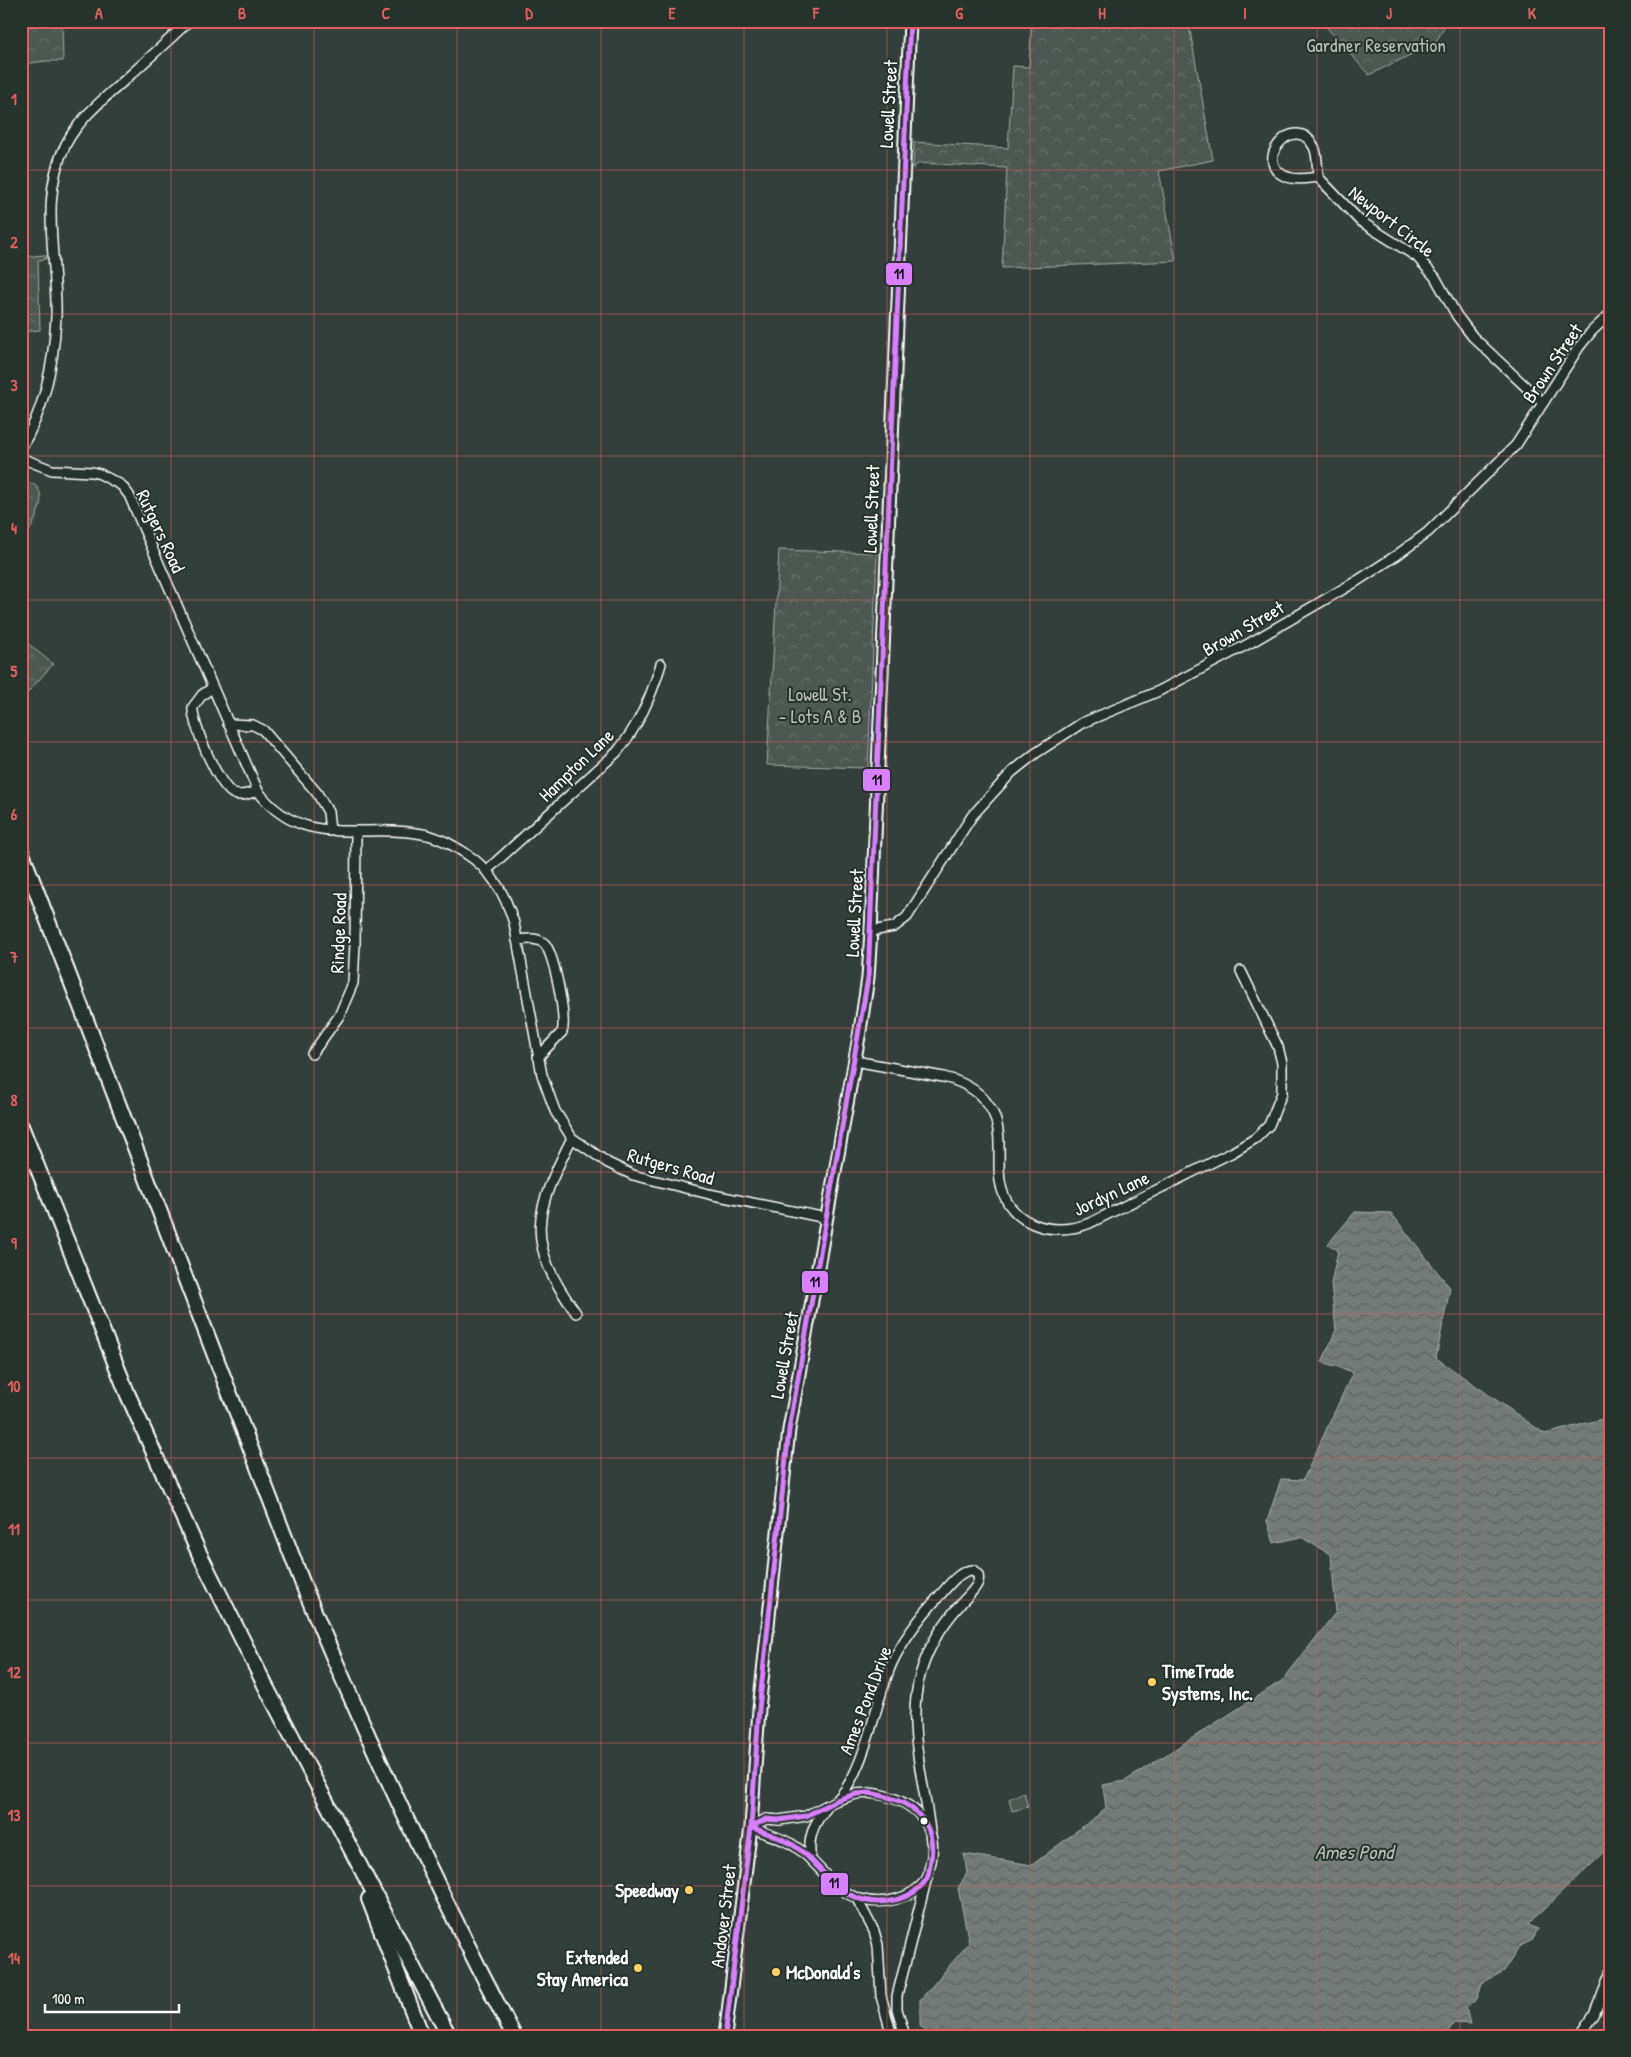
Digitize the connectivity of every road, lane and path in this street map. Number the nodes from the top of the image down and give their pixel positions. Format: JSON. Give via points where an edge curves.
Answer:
{"nodes":[{"id":1,"x":189,"y":21,"type":"edge"},
{"id":2,"x":910,"y":21,"type":"edge"},
{"id":3,"x":1318,"y":177,"type":"junction"},
{"id":4,"x":1610,"y":314,"type":"edge"},
{"id":5,"x":1543,"y":404,"type":"junction"},
{"id":6,"x":21,"y":448,"type":"edge"},
{"id":7,"x":21,"y":458,"type":"edge"},
{"id":8,"x":661,"y":664,"type":"dead end"},
{"id":9,"x":212,"y":688,"type":"junction"},
{"id":10,"x":228,"y":724,"type":"junction"},
{"id":11,"x":258,"y":791,"type":"junction"},
{"id":12,"x":330,"y":831,"type":"junction"},
{"id":13,"x":356,"y":832,"type":"junction"},
{"id":14,"x":21,"y":851,"type":"edge"},
{"id":15,"x":486,"y":871,"type":"junction"},
{"id":16,"x":871,"y":931,"type":"junction"},
{"id":17,"x":517,"y":940,"type":"junction"},
{"id":18,"x":1241,"y":971,"type":"dead end"},
{"id":19,"x":312,"y":1054,"type":"dead end"},
{"id":20,"x":538,"y":1057,"type":"junction"},
{"id":21,"x":855,"y":1061,"type":"junction"},
{"id":22,"x":21,"y":1126,"type":"edge"},
{"id":23,"x":572,"y":1138,"type":"junction"},
{"id":24,"x":826,"y":1218,"type":"junction"},
{"id":25,"x":576,"y":1313,"type":"dead end"},
{"id":26,"x":754,"y":1800,"type":"joint"},
{"id":27,"x":838,"y":1800,"type":"junction"},
{"id":28,"x":829,"y":1806,"type":"junction"},
{"id":29,"x":340,"y":1826,"type":"junction"},
{"id":30,"x":751,"y":1827,"type":"junction"},
{"id":31,"x":932,"y":1842,"type":"junction"},
{"id":32,"x":811,"y":1859,"type":"junction"},
{"id":33,"x":926,"y":1880,"type":"junction"},
{"id":34,"x":857,"y":1899,"type":"junction"},
{"id":35,"x":1610,"y":1974,"type":"edge"},
{"id":36,"x":422,"y":2036,"type":"edge"},
{"id":37,"x":450,"y":2036,"type":"edge"},
{"id":38,"x":514,"y":2036,"type":"edge"},
{"id":39,"x":725,"y":2036,"type":"edge"},
{"id":40,"x":892,"y":2036,"type":"edge"},
{"id":41,"x":905,"y":2036,"type":"edge"},
{"id":42,"x":1580,"y":2036,"type":"edge"}],
"edges":[{"from":1,"to":6,"type":"street","via":[[91,110],[66,143],[60,157],[50,218],[56,317],[52,358],[43,400]]},
{"from":2,"to":16,"type":"main road","name":"Lowell Street"},
{"from":3,"to":3,"type":"street","via":[[1297,179],[1283,175],[1273,157],[1278,143],[1290,135],[1309,140],[1316,152]]},
{"from":3,"to":5,"type":"street","name":"Newport Circle","via":[[1360,221],[1417,257],[1435,277],[1473,337]]},
{"from":4,"to":5,"type":"street","name":"Brown Street","via":[[1579,347]]},
{"from":5,"to":16,"type":"street","name":"Brown Street","via":[[1509,454],[1428,532],[1397,555],[1250,644],[1159,691],[1082,723],[1012,772],[972,816],[907,917],[894,927]]},
{"from":7,"to":9,"type":"street","name":"Rutgers Road","via":[[52,470],[100,474],[121,486],[129,495]]},
{"from":8,"to":15,"type":"street","name":"Hampton Lane","via":[[644,711],[617,752]]},
{"from":9,"to":10,"type":"street","name":"Rutgers Road"},
{"from":9,"to":11,"type":"street","via":[[193,706],[194,720],[224,784],[233,794]]},
{"from":10,"to":11,"type":"street","name":"Rutgers Road"},
{"from":10,"to":12,"type":"street","via":[[263,730],[317,793],[328,812]]},
{"from":11,"to":12,"type":"street","name":"Rutgers Road","via":[[283,816],[306,826]]},
{"from":12,"to":13,"type":"street","name":"Rutgers Road"},
{"from":13,"to":15,"type":"street","name":"Rutgers Road","via":[[405,832],[433,837],[459,849]]},
{"from":13,"to":19,"type":"street","name":"Rindge Road","via":[[353,983],[339,1016]]},
{"from":14,"to":38,"type":"highway","via":[[345,1688],[430,1871]]},
{"from":15,"to":17,"type":"street","name":"Rutgers Road","via":[[506,899]]},
{"from":16,"to":21,"type":"main road","name":"Lowell Street"},
{"from":17,"to":20,"type":"street","name":"Rutgers Road"},
{"from":17,"to":20,"type":"street","via":[[538,940],[549,949],[554,963],[563,1017],[562,1032]]},
{"from":18,"to":21,"type":"street","name":"Jordyn Lane","via":[[1278,1047],[1282,1063],[1282,1093],[1269,1125],[1256,1138],[1233,1152],[1070,1230],[1052,1230],[1035,1225],[1010,1204],[1001,1186],[995,1116],[986,1101],[972,1088],[943,1077]]},
{"from":20,"to":23,"type":"street","name":"Rutgers Road","via":[[555,1111]]},
{"from":21,"to":24,"type":"main road","name":"Lowell Street"},
{"from":22,"to":29,"type":"highway","via":[[164,1479],[262,1678]]},
{"from":23,"to":24,"type":"street","name":"Rutgers Road","via":[[608,1163],[633,1175]]},
{"from":23,"to":25,"type":"street","via":[[544,1200],[539,1228],[541,1245],[551,1272]]},
{"from":24,"to":26,"type":"main road","name":"Lowell Street","via":[[785,1458],[759,1709]]},
{"from":26,"to":30,"type":"main road","name":"Andover Street"},
{"from":27,"to":28,"type":"street","name":"Ames Pond Drive"},
{"from":27,"to":31,"type":"street","name":"Ames Pond Drive","via":[[869,1793],[906,1802],[924,1820]]},
{"from":27,"to":31,"type":"street","name":"Ames Pond Drive","via":[[857,1767],[900,1648],[949,1585],[968,1570],[973,1570],[978,1575],[977,1586],[938,1634],[924,1663],[917,1689],[914,1730]]},
{"from":28,"to":30,"type":"street","name":"Ames Pond Drive","via":[[806,1816],[766,1819]]},
{"from":28,"to":32,"type":"street","name":"Ames Pond Drive","via":[[822,1812],[812,1832]]},
{"from":29,"to":36,"type":"highway"},
{"from":29,"to":37,"type":"highway"},
{"from":30,"to":32,"type":"street","via":[[783,1839]]},
{"from":30,"to":39,"type":"main road","name":"Andover Street"},
{"from":31,"to":33,"type":"street","name":"Ames Pond Drive"},
{"from":32,"to":34,"type":"street","via":[[838,1886]]},
{"from":33,"to":34,"type":"street","via":[[892,1901]]},
{"from":33,"to":41,"type":"street","name":"Ames Pond Drive","via":[[897,1996],[897,2009]]},
{"from":34,"to":40,"type":"street","via":[[878,1945],[880,1996]]},
{"from":35,"to":42,"type":"street","via":[[1594,2015]]}]}
